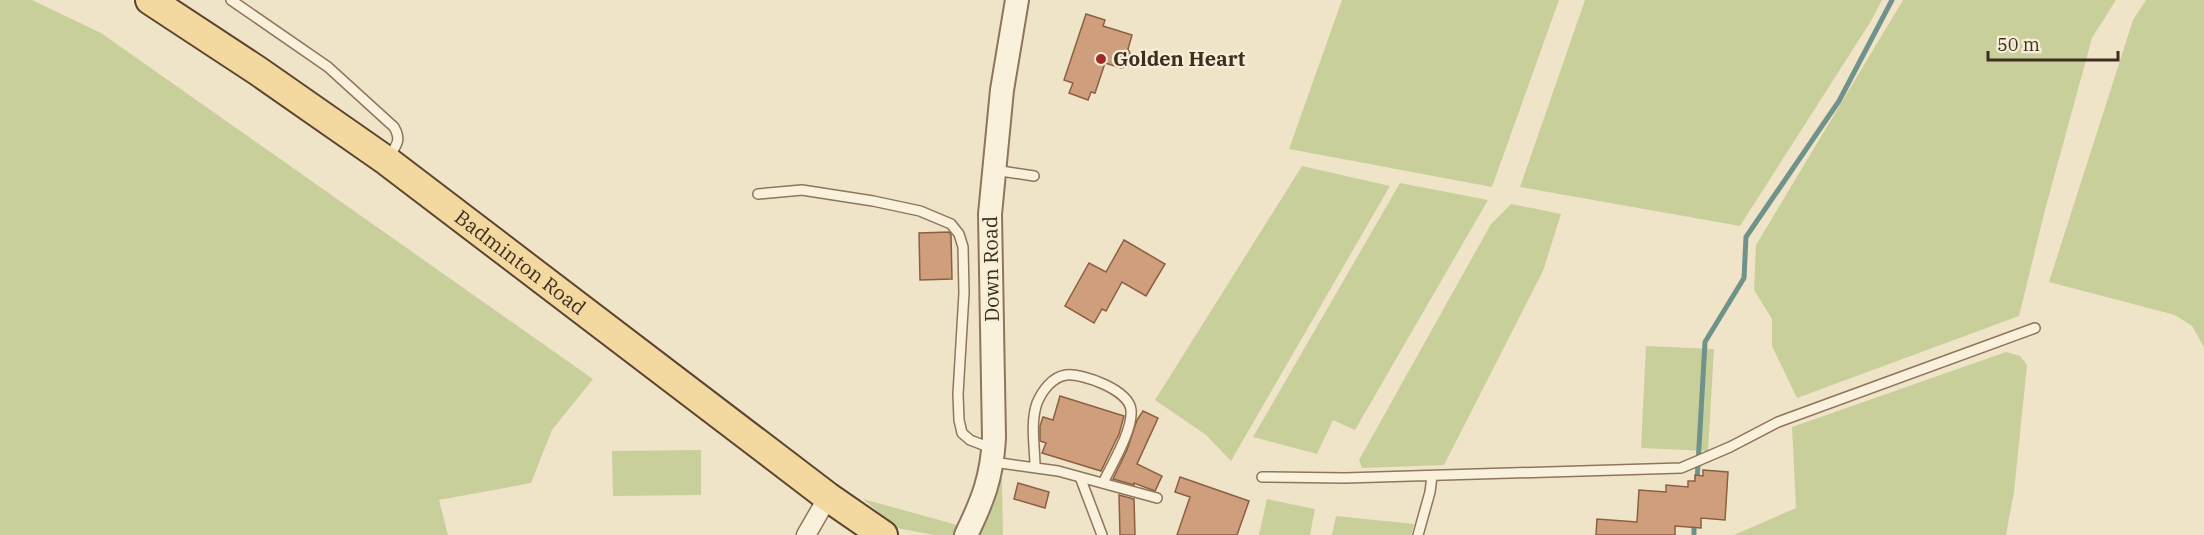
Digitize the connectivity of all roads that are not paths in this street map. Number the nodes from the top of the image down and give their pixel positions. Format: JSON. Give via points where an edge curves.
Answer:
{"nodes":[{"id":1,"x":150,"y":0,"type":"edge"},
{"id":2,"x":231,"y":0,"type":"edge"},
{"id":3,"x":1017,"y":0,"type":"edge"},
{"id":4,"x":387,"y":161,"type":"junction"},
{"id":5,"x":994,"y":170,"type":"junction"},
{"id":6,"x":1034,"y":176,"type":"dead end"},
{"id":7,"x":758,"y":194,"type":"dead end"},
{"id":8,"x":2035,"y":328,"type":"dead end"},
{"id":9,"x":993,"y":455,"type":"junction"},
{"id":10,"x":1035,"y":467,"type":"junction"},
{"id":11,"x":1432,"y":476,"type":"junction"},
{"id":12,"x":1080,"y":477,"type":"junction"},
{"id":13,"x":1262,"y":477,"type":"dead end"},
{"id":14,"x":1103,"y":483,"type":"junction"},
{"id":15,"x":828,"y":497,"type":"junction"},
{"id":16,"x":1157,"y":498,"type":"dead end"},
{"id":17,"x":806,"y":535,"type":"edge"},
{"id":18,"x":883,"y":535,"type":"edge"},
{"id":19,"x":966,"y":535,"type":"edge"},
{"id":20,"x":1102,"y":535,"type":"edge"},
{"id":21,"x":1418,"y":535,"type":"edge"}],
"edges":[{"from":1,"to":4,"type":"main road","name":"Badminton Road"},
{"from":2,"to":4,"type":"lane","via":[[328,67],[393,128],[398,143]]},
{"from":3,"to":5,"type":"street","name":"Down Road"},
{"from":4,"to":15,"type":"main road","name":"Badminton Road"},
{"from":5,"to":6,"type":"lane"},
{"from":5,"to":9,"type":"street","name":"Down Road","via":[[990,214]]},
{"from":7,"to":9,"type":"lane","via":[[802,190],[920,211],[951,224],[963,247],[959,420],[962,433]]},
{"from":8,"to":11,"type":"lane","via":[[1778,422],[1681,468]]},
{"from":9,"to":10,"type":"lane"},
{"from":9,"to":19,"type":"street","name":"Down Road","via":[[983,501]]},
{"from":10,"to":12,"type":"lane"},
{"from":10,"to":14,"type":"lane","via":[[1034,417],[1044,389],[1067,375],[1084,377],[1110,387],[1125,397],[1131,408],[1130,421]]},
{"from":11,"to":13,"type":"lane"},
{"from":11,"to":21,"type":"lane"},
{"from":12,"to":14,"type":"lane"},
{"from":12,"to":20,"type":"lane"},
{"from":14,"to":16,"type":"lane"},
{"from":15,"to":17,"type":"street"},
{"from":15,"to":18,"type":"main road","name":"Badminton Road"}]}
